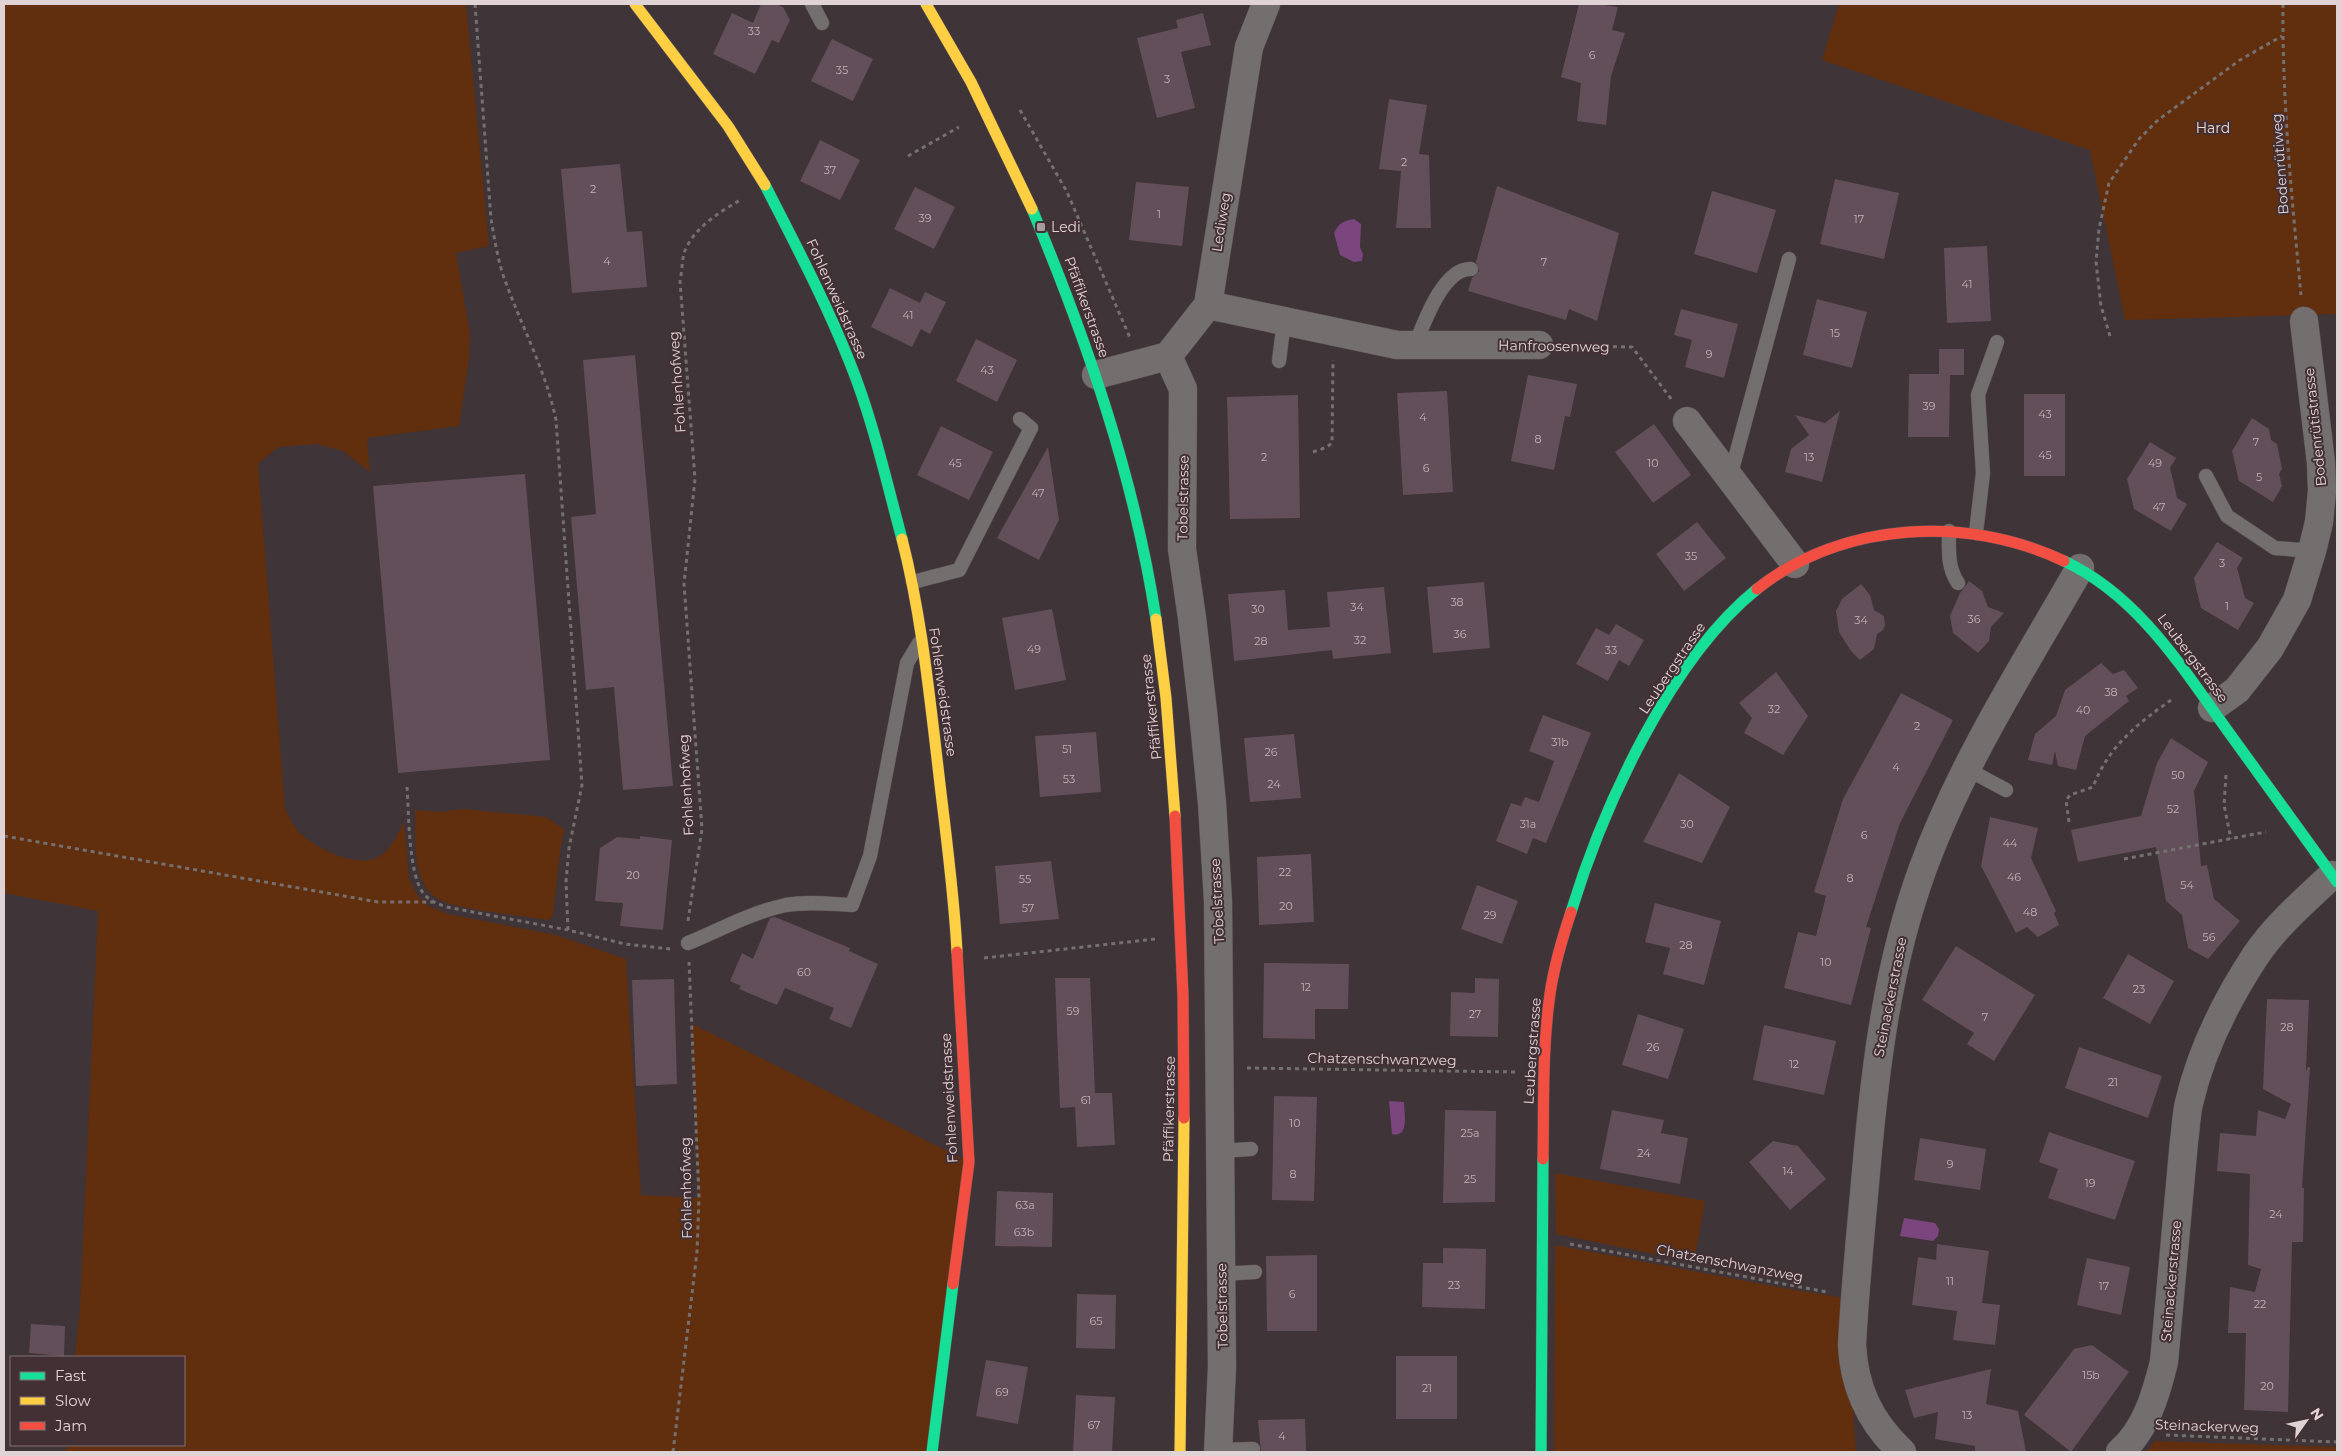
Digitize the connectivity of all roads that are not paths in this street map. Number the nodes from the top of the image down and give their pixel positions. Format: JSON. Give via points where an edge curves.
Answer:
{"nodes":[{"id":1,"x":637,"y":4,"type":"edge"},
{"id":2,"x":812,"y":4,"type":"edge"},
{"id":3,"x":926,"y":4,"type":"edge"},
{"id":4,"x":1266,"y":4,"type":"edge"},
{"id":5,"x":822,"y":23,"type":"dead end"},
{"id":6,"x":1789,"y":259,"type":"dead end"},
{"id":7,"x":1471,"y":269,"type":"dead end"},
{"id":8,"x":1208,"y":305,"type":"junction"},
{"id":9,"x":1284,"y":321,"type":"junction"},
{"id":10,"x":2304,"y":322,"type":"road end"},
{"id":11,"x":1997,"y":342,"type":"dead end"},
{"id":12,"x":1415,"y":345,"type":"junction"},
{"id":13,"x":1539,"y":345,"type":"road end"},
{"id":14,"x":1168,"y":356,"type":"junction"},
{"id":15,"x":1279,"y":361,"type":"dead end"},
{"id":16,"x":1096,"y":375,"type":"junction"},
{"id":17,"x":1020,"y":420,"type":"dead end"},
{"id":18,"x":1687,"y":421,"type":"road end"},
{"id":19,"x":2206,"y":476,"type":"dead end"},
{"id":20,"x":1730,"y":478,"type":"junction"},
{"id":21,"x":1949,"y":531,"type":"junction"},
{"id":22,"x":1976,"y":533,"type":"junction"},
{"id":23,"x":2312,"y":551,"type":"junction"},
{"id":24,"x":1795,"y":564,"type":"junction"},
{"id":25,"x":2080,"y":568,"type":"junction"},
{"id":26,"x":913,"y":582,"type":"junction"},
{"id":27,"x":1958,"y":583,"type":"dead end"},
{"id":28,"x":922,"y":638,"type":"junction"},
{"id":29,"x":2212,"y":708,"type":"junction"},
{"id":30,"x":1967,"y":769,"type":"junction"},
{"id":31,"x":2006,"y":790,"type":"dead end"},
{"id":32,"x":2334,"y":878,"type":"edge"},
{"id":33,"x":688,"y":947,"type":"road end"},
{"id":34,"x":1251,"y":1149,"type":"dead end"},
{"id":35,"x":1220,"y":1151,"type":"junction"},
{"id":36,"x":1255,"y":1272,"type":"dead end"},
{"id":37,"x":1221,"y":1274,"type":"junction"},
{"id":38,"x":2128,"y":1443,"type":"edge"},
{"id":39,"x":1253,"y":1448,"type":"dead end"},
{"id":40,"x":1218,"y":1451,"type":"edge"},
{"id":41,"x":932,"y":1452,"type":"edge"},
{"id":42,"x":1180,"y":1452,"type":"edge"},
{"id":43,"x":1541,"y":1452,"type":"edge"},
{"id":44,"x":1902,"y":1452,"type":"edge"}],
"edges":[{"from":1,"to":26,"type":"street","name":"Fohlenweidstrasse","via":[[728,126],[765,184],[825,303],[874,432]]},
{"from":2,"to":5,"type":"lane"},
{"from":3,"to":16,"type":"street","name":"Pfäffikerstrasse","via":[[967,72],[1041,227]]},
{"from":4,"to":8,"type":"street","name":"Lediweg","via":[[1249,47]]},
{"from":6,"to":20,"type":"lane"},
{"from":7,"to":12,"type":"lane","via":[[1458,272],[1448,281],[1433,304]]},
{"from":8,"to":9,"type":"street","name":"Hanfroosenweg"},
{"from":8,"to":14,"type":"street","name":"Lediweg"},
{"from":9,"to":12,"type":"street","name":"Hanfroosenweg","via":[[1397,345]]},
{"from":9,"to":15,"type":"lane"},
{"from":10,"to":23,"type":"street","name":"Bodenrütistrasse","via":[[2322,491]]},
{"from":11,"to":22,"type":"lane","via":[[1978,395],[1982,473]]},
{"from":12,"to":13,"type":"street","name":"Hanfroosenweg"},
{"from":14,"to":16,"type":"street"},
{"from":14,"to":35,"type":"street","name":"Tobelstrasse","via":[[1183,389],[1182,549],[1212,803],[1220,937]]},
{"from":16,"to":42,"type":"street","name":"Pfäffikerstrasse","via":[[1121,452],[1144,551],[1170,728],[1182,937],[1185,1064]]},
{"from":17,"to":26,"type":"lane","via":[[1031,428],[959,570]]},
{"from":18,"to":20,"type":"street"},
{"from":19,"to":23,"type":"lane","via":[[2227,516],[2275,548]]},
{"from":20,"to":24,"type":"street"},
{"from":21,"to":22,"type":"street","name":"Leubergstrasse"},
{"from":21,"to":24,"type":"street","name":"Leubergstrasse","via":[[1914,530],[1884,534],[1822,551]]},
{"from":21,"to":27,"type":"lane","via":[[1949,563]]},
{"from":22,"to":25,"type":"street","name":"Leubergstrasse","via":[[2042,550]]},
{"from":23,"to":29,"type":"street","name":"Bodenrütistrasse","via":[[2297,600],[2274,641],[2237,690]]},
{"from":24,"to":43,"type":"street","name":"Leubergstrasse","via":[[1739,603],[1715,630],[1672,691],[1630,762],[1601,828],[1570,917],[1555,970],[1548,1012],[1544,1073]]},
{"from":25,"to":29,"type":"street","name":"Leubergstrasse","via":[[2140,614],[2164,641]]},
{"from":25,"to":30,"type":"street","name":"Steinackerstrasse"},
{"from":26,"to":28,"type":"street","name":"Fohlenweidstrasse"},
{"from":28,"to":33,"type":"lane","via":[[907,663],[870,856],[852,905],[786,905],[762,912]]},
{"from":28,"to":41,"type":"street","name":"Fohlenweidstrasse","via":[[955,916],[969,1162]]},
{"from":29,"to":32,"type":"street","name":"Leubergstrasse"},
{"from":30,"to":31,"type":"lane"},
{"from":30,"to":44,"type":"street","name":"Steinackerstrasse","via":[[1923,868],[1905,926],[1891,979],[1874,1080],[1854,1298],[1853,1367],[1859,1391],[1874,1419]]},
{"from":32,"to":38,"type":"street","name":"Steinackerstrasse","via":[[2285,920],[2256,954],[2215,1029],[2199,1070],[2188,1105],[2164,1362],[2157,1392]]},
{"from":34,"to":35,"type":"lane"},
{"from":35,"to":37,"type":"street","name":"Tobelstrasse"},
{"from":36,"to":37,"type":"lane"},
{"from":37,"to":40,"type":"street","name":"Tobelstrasse","via":[[1222,1367]]},
{"from":39,"to":40,"type":"lane"}]}
